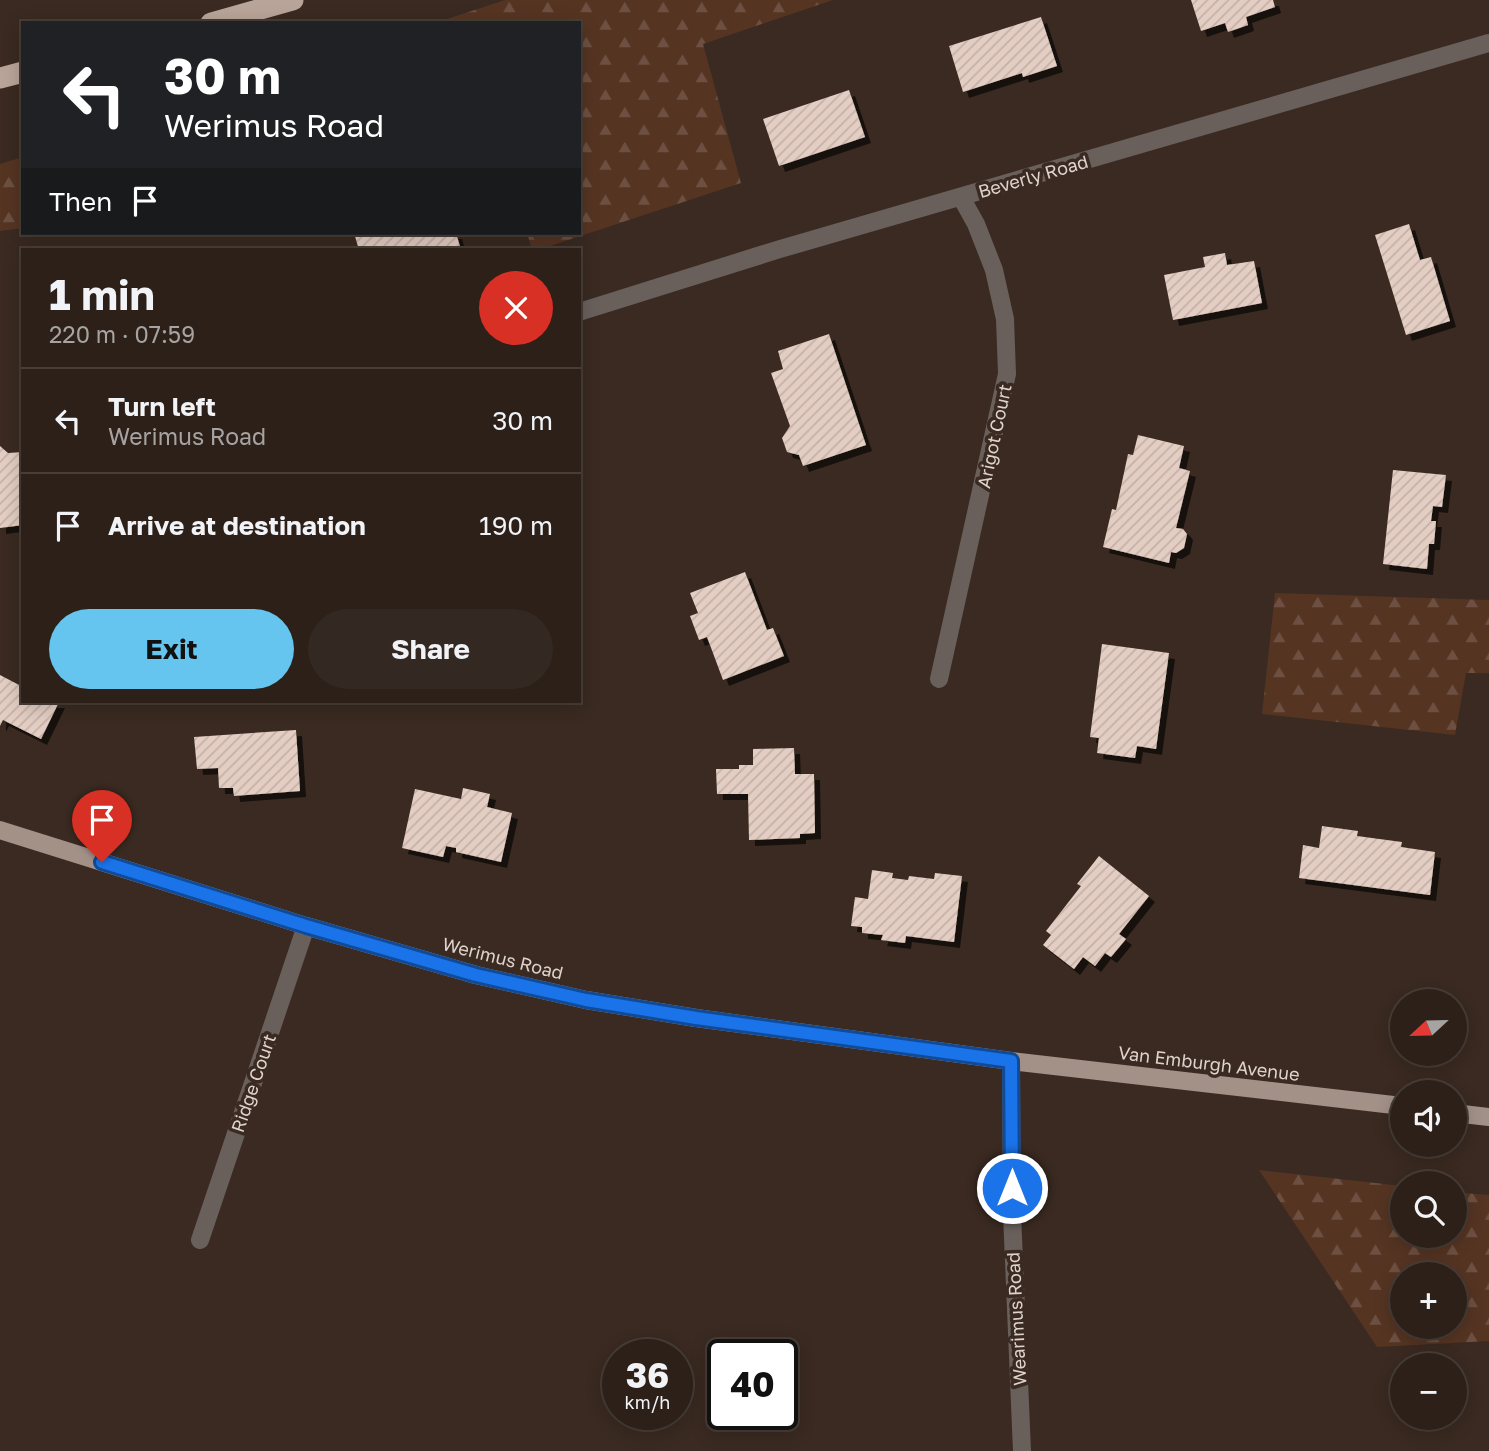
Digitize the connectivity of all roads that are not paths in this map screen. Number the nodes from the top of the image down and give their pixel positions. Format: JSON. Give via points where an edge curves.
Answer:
{"nodes":[{"id":1,"x":293,"y":0,"type":"edge"},
{"id":2,"x":218,"y":21,"type":"edge"},
{"id":3,"x":1489,"y":43,"type":"edge"},
{"id":4,"x":21,"y":73,"type":"edge"},
{"id":5,"x":0,"y":78,"type":"edge"},
{"id":6,"x":961,"y":197,"type":"junction"},
{"id":7,"x":581,"y":311,"type":"edge"},
{"id":8,"x":939,"y":678,"type":"dead end"},
{"id":9,"x":0,"y":830,"type":"edge"},
{"id":10,"x":306,"y":926,"type":"junction"},
{"id":11,"x":1011,"y":1061,"type":"junction"},
{"id":12,"x":1390,"y":1106,"type":"edge"},
{"id":13,"x":1467,"y":1113,"type":"edge"},
{"id":14,"x":1489,"y":1116,"type":"edge"},
{"id":15,"x":200,"y":1240,"type":"dead end"},
{"id":16,"x":1023,"y":1451,"type":"edge"}],
"edges":[{"from":1,"to":2,"type":"highway"},
{"from":3,"to":6,"type":"street","name":"Beverly Road"},
{"from":4,"to":5,"type":"highway"},
{"from":6,"to":7,"type":"street","name":"Beverly Road"},
{"from":6,"to":8,"type":"street","name":"Arigot Court","via":[[994,270],[1004,319],[1007,374]]},
{"from":9,"to":10,"type":"main road","name":"Werimus Road"},
{"from":10,"to":11,"type":"main road","name":"Werimus Road","via":[[476,975],[586,1000]]},
{"from":10,"to":15,"type":"street","name":"Ridge Court"},
{"from":11,"to":12,"type":"main road","name":"Van Emburgh Avenue"},
{"from":11,"to":16,"type":"street","name":"Wearimus Road","via":[[1012,1214]]},
{"from":13,"to":14,"type":"main road"}]}
